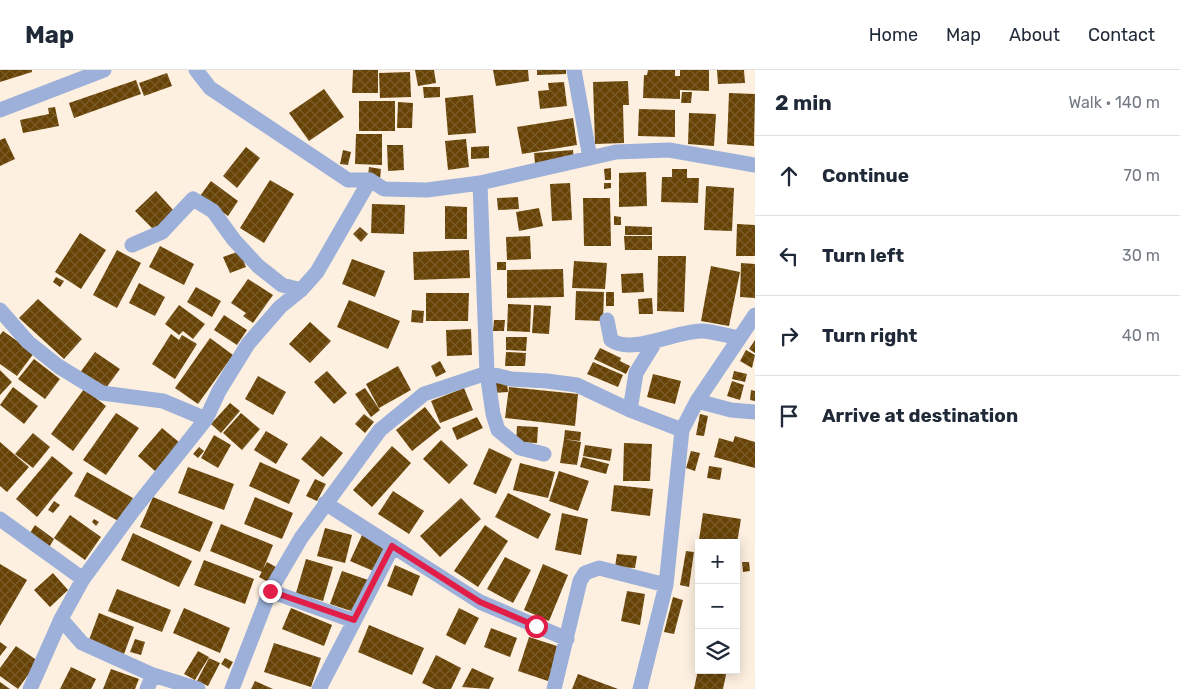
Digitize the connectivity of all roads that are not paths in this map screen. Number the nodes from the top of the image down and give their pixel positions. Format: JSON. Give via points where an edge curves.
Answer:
{"nodes":[{"id":1,"x":104,"y":70,"type":"edge"},
{"id":2,"x":196,"y":70,"type":"edge"},
{"id":3,"x":574,"y":70,"type":"edge"},
{"id":4,"x":62,"y":77,"type":"edge"},
{"id":5,"x":0,"y":110,"type":"edge"},
{"id":6,"x":590,"y":158,"type":"junction"},
{"id":7,"x":755,"y":165,"type":"edge"},
{"id":8,"x":370,"y":180,"type":"junction"},
{"id":9,"x":480,"y":183,"type":"junction"},
{"id":10,"x":132,"y":245,"type":"dead end"},
{"id":11,"x":301,"y":290,"type":"junction"},
{"id":12,"x":0,"y":310,"type":"edge"},
{"id":13,"x":755,"y":315,"type":"edge"},
{"id":14,"x":607,"y":320,"type":"dead end"},
{"id":15,"x":739,"y":338,"type":"junction"},
{"id":16,"x":654,"y":342,"type":"junction"},
{"id":17,"x":487,"y":373,"type":"junction"},
{"id":18,"x":697,"y":401,"type":"junction"},
{"id":19,"x":630,"y":410,"type":"junction"},
{"id":20,"x":755,"y":412,"type":"edge"},
{"id":21,"x":206,"y":419,"type":"junction"},
{"id":22,"x":682,"y":430,"type":"junction"},
{"id":23,"x":544,"y":454,"type":"dead end"},
{"id":24,"x":325,"y":503,"type":"junction"},
{"id":25,"x":0,"y":519,"type":"edge"},
{"id":26,"x":392,"y":546,"type":"junction"},
{"id":27,"x":83,"y":579,"type":"junction"},
{"id":28,"x":666,"y":585,"type":"junction"},
{"id":29,"x":270,"y":591,"type":"junction"},
{"id":30,"x":61,"y":619,"type":"junction"},
{"id":31,"x":354,"y":620,"type":"junction"},
{"id":32,"x":567,"y":639,"type":"junction"},
{"id":33,"x":153,"y":675,"type":"junction"},
{"id":34,"x":30,"y":689,"type":"edge"},
{"id":35,"x":147,"y":689,"type":"edge"},
{"id":36,"x":198,"y":689,"type":"edge"},
{"id":37,"x":232,"y":689,"type":"edge"},
{"id":38,"x":319,"y":689,"type":"edge"},
{"id":39,"x":554,"y":689,"type":"edge"},
{"id":40,"x":640,"y":689,"type":"edge"}],
"edges":[{"from":1,"to":4,"type":"street"},
{"from":2,"to":8,"type":"street","via":[[215,92],[348,180]]},
{"from":3,"to":6,"type":"street"},
{"from":4,"to":5,"type":"street"},
{"from":6,"to":7,"type":"street","via":[[616,152],[669,150]]},
{"from":6,"to":9,"type":"street"},
{"from":8,"to":9,"type":"street","via":[[384,189],[427,190]]},
{"from":8,"to":11,"type":"street","via":[[317,272]]},
{"from":9,"to":17,"type":"street"},
{"from":10,"to":11,"type":"street","via":[[162,232],[193,199],[213,211],[258,266],[282,285]]},
{"from":11,"to":21,"type":"street","via":[[280,307],[248,344]]},
{"from":12,"to":21,"type":"street","via":[[28,342],[58,366],[102,393],[163,401]]},
{"from":13,"to":15,"type":"street"},
{"from":14,"to":16,"type":"street","via":[[611,340],[615,343]]},
{"from":15,"to":16,"type":"street","via":[[702,331],[675,334]]},
{"from":15,"to":18,"type":"street"},
{"from":16,"to":19,"type":"street","via":[[636,373]]},
{"from":17,"to":19,"type":"street","via":[[511,379],[577,386]]},
{"from":17,"to":23,"type":"street","via":[[498,430],[520,448]]},
{"from":17,"to":24,"type":"street","via":[[424,394],[380,430]]},
{"from":18,"to":20,"type":"street","via":[[731,410]]},
{"from":18,"to":22,"type":"street"},
{"from":19,"to":22,"type":"street"},
{"from":21,"to":27,"type":"street"},
{"from":22,"to":28,"type":"street"},
{"from":24,"to":26,"type":"street"},
{"from":24,"to":29,"type":"street"},
{"from":25,"to":27,"type":"street"},
{"from":26,"to":31,"type":"street"},
{"from":26,"to":32,"type":"street","via":[[480,602]]},
{"from":27,"to":30,"type":"street"},
{"from":28,"to":32,"type":"street","via":[[599,568],[585,573]]},
{"from":28,"to":40,"type":"street"},
{"from":29,"to":31,"type":"street"},
{"from":29,"to":37,"type":"street"},
{"from":30,"to":33,"type":"street","via":[[82,643]]},
{"from":30,"to":34,"type":"street"},
{"from":31,"to":38,"type":"street"},
{"from":32,"to":39,"type":"street"},
{"from":33,"to":35,"type":"street"},
{"from":33,"to":36,"type":"street"}]}
